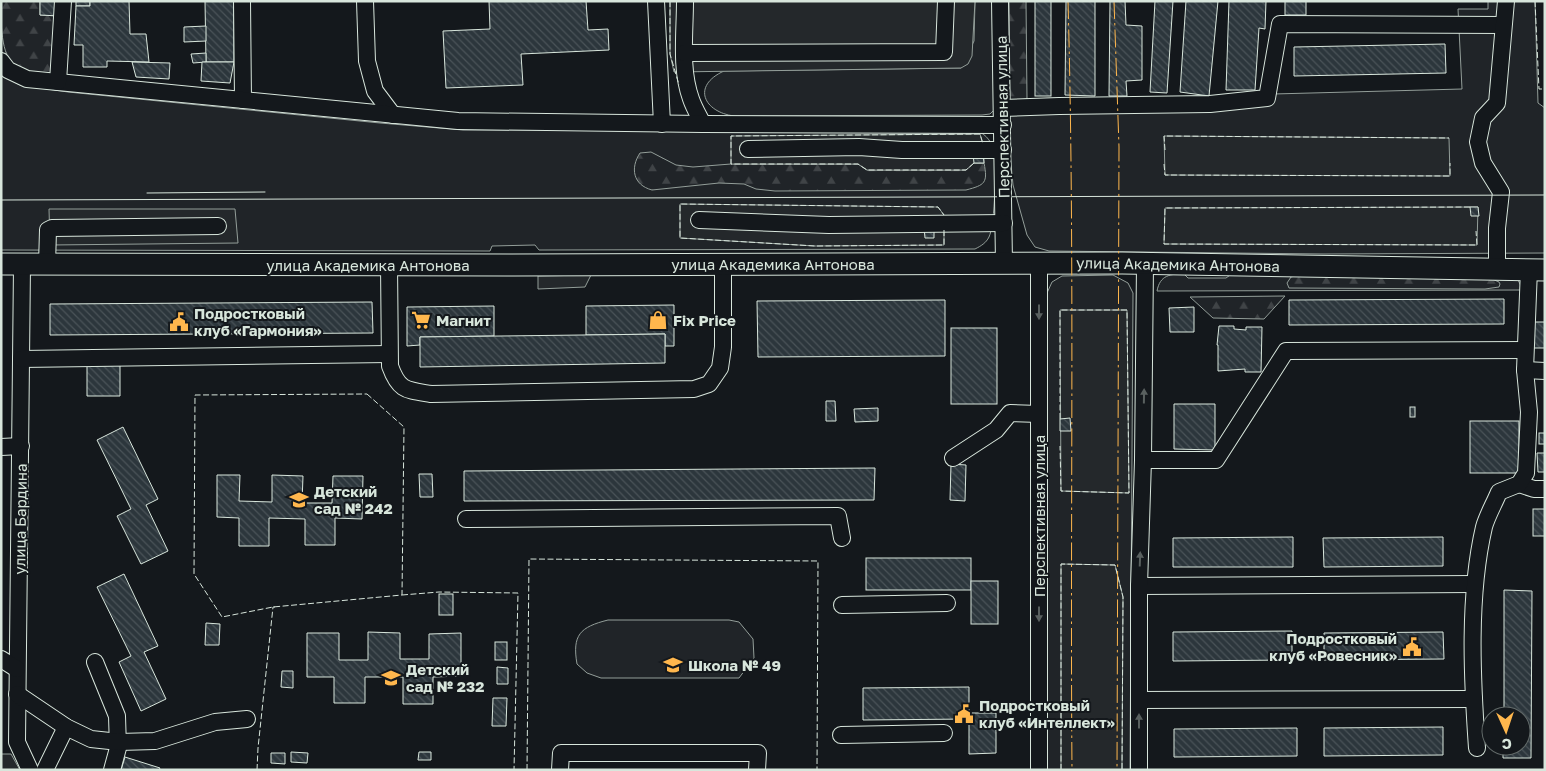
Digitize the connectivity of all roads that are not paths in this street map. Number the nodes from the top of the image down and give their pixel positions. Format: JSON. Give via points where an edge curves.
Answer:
{"nodes":[{"id":1,"x":63,"y":1,"type":"edge"},
{"id":2,"x":242,"y":1,"type":"edge"},
{"id":3,"x":365,"y":1,"type":"edge"},
{"id":4,"x":656,"y":1,"type":"edge"},
{"id":5,"x":686,"y":1,"type":"edge"},
{"id":6,"x":946,"y":1,"type":"edge"},
{"id":7,"x":1000,"y":1,"type":"edge"},
{"id":8,"x":1506,"y":1,"type":"edge"},
{"id":9,"x":1503,"y":25,"type":"junction"},
{"id":10,"x":684,"y":53,"type":"junction"},
{"id":11,"x":1,"y":61,"type":"edge"},
{"id":12,"x":58,"y":82,"type":"junction"},
{"id":13,"x":243,"y":100,"type":"junction"},
{"id":14,"x":1003,"y":108,"type":"junction"},
{"id":15,"x":393,"y":115,"type":"junction"},
{"id":16,"x":662,"y":124,"type":"junction"},
{"id":17,"x":703,"y":124,"type":"junction"},
{"id":18,"x":1002,"y":125,"type":"junction"},
{"id":19,"x":748,"y":149,"type":"dead end"},
{"id":20,"x":1003,"y":150,"type":"junction"},
{"id":21,"x":699,"y":220,"type":"dead end"},
{"id":22,"x":1004,"y":223,"type":"junction"},
{"id":23,"x":218,"y":226,"type":"dead end"},
{"id":24,"x":1004,"y":263,"type":"junction"},
{"id":25,"x":1039,"y":263,"type":"junction"},
{"id":26,"x":1,"y":264,"type":"edge"},
{"id":27,"x":47,"y":264,"type":"junction"},
{"id":28,"x":1145,"y":264,"type":"junction"},
{"id":29,"x":22,"y":265,"type":"junction"},
{"id":30,"x":389,"y":265,"type":"junction"},
{"id":31,"x":723,"y":265,"type":"junction"},
{"id":32,"x":1497,"y":269,"type":"junction"},
{"id":33,"x":1537,"y":269,"type":"edge"},
{"id":34,"x":1525,"y":350,"type":"junction"},
{"id":35,"x":389,"y":354,"type":"junction"},
{"id":36,"x":21,"y":359,"type":"junction"},
{"id":37,"x":1525,"y":370,"type":"junction"},
{"id":38,"x":1545,"y":371,"type":"edge"},
{"id":39,"x":1038,"y":414,"type":"junction"},
{"id":40,"x":1,"y":446,"type":"edge"},
{"id":41,"x":21,"y":446,"type":"junction"},
{"id":42,"x":953,"y":458,"type":"dead end"},
{"id":43,"x":1143,"y":460,"type":"junction"},
{"id":44,"x":1519,"y":484,"type":"junction"},
{"id":45,"x":1545,"y":489,"type":"edge"},
{"id":46,"x":466,"y":519,"type":"dead end"},
{"id":47,"x":842,"y":538,"type":"dead end"},
{"id":48,"x":1474,"y":584,"type":"junction"},
{"id":49,"x":1139,"y":586,"type":"junction"},
{"id":50,"x":947,"y":603,"type":"dead end"},
{"id":51,"x":842,"y":605,"type":"dead end"},
{"id":52,"x":1,"y":658,"type":"edge"},
{"id":53,"x":95,"y":662,"type":"dead end"},
{"id":54,"x":16,"y":669,"type":"junction"},
{"id":55,"x":17,"y":694,"type":"junction"},
{"id":56,"x":1474,"y":698,"type":"junction"},
{"id":57,"x":1139,"y":700,"type":"junction"},
{"id":58,"x":247,"y":719,"type":"dead end"},
{"id":59,"x":66,"y":727,"type":"junction"},
{"id":60,"x":944,"y":733,"type":"dead end"},
{"id":61,"x":841,"y":735,"type":"dead end"},
{"id":62,"x":118,"y":742,"type":"junction"},
{"id":63,"x":1477,"y":748,"type":"dead end"},
{"id":64,"x":30,"y":770,"type":"edge"},
{"id":65,"x":45,"y":770,"type":"edge"},
{"id":66,"x":112,"y":770,"type":"edge"},
{"id":67,"x":560,"y":770,"type":"edge"},
{"id":68,"x":757,"y":770,"type":"edge"},
{"id":69,"x":1038,"y":770,"type":"edge"},
{"id":70,"x":1139,"y":770,"type":"edge"}],
"edges":[{"from":1,"to":12,"type":"street"},
{"from":2,"to":13,"type":"street"},
{"from":3,"to":15,"type":"street","via":[[367,61],[375,91]]},
{"from":4,"to":16,"type":"street"},
{"from":5,"to":10,"type":"street"},
{"from":6,"to":10,"type":"street","via":[[944,52]]},
{"from":7,"to":14,"type":"street","name":"Перспективная улица"},
{"from":8,"to":9,"type":"street"},
{"from":9,"to":14,"type":"street","via":[[1280,24],[1267,98],[1210,104]]},
{"from":9,"to":32,"type":"street","via":[[1497,103],[1483,118],[1478,142],[1483,163],[1500,192]]},
{"from":10,"to":17,"type":"street","via":[[691,100]]},
{"from":11,"to":12,"type":"street","via":[[8,70],[27,79]]},
{"from":12,"to":13,"type":"street"},
{"from":13,"to":15,"type":"street"},
{"from":14,"to":18,"type":"street","name":"Перспективная улица"},
{"from":15,"to":16,"type":"street","via":[[458,120]]},
{"from":16,"to":17,"type":"street"},
{"from":17,"to":18,"type":"street"},
{"from":18,"to":20,"type":"street","name":"Перспективная улица"},
{"from":19,"to":20,"type":"street"},
{"from":20,"to":22,"type":"street","name":"Перспективная улица"},
{"from":21,"to":22,"type":"street","via":[[829,225]]},
{"from":22,"to":24,"type":"street","name":"Перспективная улица"},
{"from":23,"to":27,"type":"street","via":[[52,228],[48,230]]},
{"from":24,"to":25,"type":"main road","name":"улица Академика Антонова"},
{"from":24,"to":31,"type":"main road","name":"улица Академика Антонова"},
{"from":25,"to":28,"type":"main road","name":"улица Академика Антонова"},
{"from":25,"to":39,"type":"street","name":"Перспективная улица","one_way":true},
{"from":26,"to":29,"type":"main road","name":"улица Академика Антонова"},
{"from":27,"to":29,"type":"main road","name":"улица Академика Антонова"},
{"from":27,"to":30,"type":"main road","name":"улица Академика Антонова"},
{"from":28,"to":32,"type":"main road","name":"улица Академика Антонова"},
{"from":43,"to":28,"type":"street","one_way":true},
{"from":29,"to":36,"type":"street","name":"улица Бардина"},
{"from":30,"to":31,"type":"main road","name":"улица Академика Антонова"},
{"from":30,"to":35,"type":"street"},
{"from":31,"to":35,"type":"street","via":[[720,368],[709,384],[694,389],[430,394],[406,390],[395,380]]},
{"from":32,"to":33,"type":"main road","name":"улица Академика Антонова"},
{"from":33,"to":34,"type":"street"},
{"from":34,"to":37,"type":"street"},
{"from":34,"to":43,"type":"street","via":[[1286,351],[1216,460]]},
{"from":35,"to":36,"type":"street"},
{"from":36,"to":41,"type":"street","name":"улица Бардина"},
{"from":37,"to":38,"type":"street"},
{"from":37,"to":44,"type":"street","via":[[1529,412],[1526,473]]},
{"from":39,"to":42,"type":"street","via":[[1010,413],[996,430]]},
{"from":39,"to":69,"type":"street","name":"Перспективная улица","one_way":true},
{"from":40,"to":41,"type":"street"},
{"from":41,"to":54,"type":"street","name":"улица Бардина"},
{"from":49,"to":43,"type":"street","one_way":true},
{"from":44,"to":45,"type":"street"},
{"from":44,"to":48,"type":"street","via":[[1499,492],[1484,525]]},
{"from":46,"to":47,"type":"street","via":[[838,516]]},
{"from":48,"to":49,"type":"street"},
{"from":48,"to":56,"type":"street"},
{"from":49,"to":57,"type":"street"},
{"from":50,"to":51,"type":"street"},
{"from":52,"to":54,"type":"street"},
{"from":53,"to":62,"type":"street","via":[[117,716]]},
{"from":54,"to":55,"type":"street","name":"улица Бардина"},
{"from":55,"to":59,"type":"street"},
{"from":55,"to":64,"type":"street","name":"улица Бардина","via":[[17,742]]},
{"from":56,"to":57,"type":"street"},
{"from":56,"to":63,"type":"street"},
{"from":70,"to":57,"type":"street","one_way":true},
{"from":58,"to":62,"type":"street","via":[[215,722],[155,741]]},
{"from":59,"to":62,"type":"street","via":[[91,739]]},
{"from":59,"to":65,"type":"street"},
{"from":60,"to":61,"type":"street"},
{"from":62,"to":66,"type":"street"},
{"from":67,"to":68,"type":"street","via":[[561,753],[758,753]]}]}
